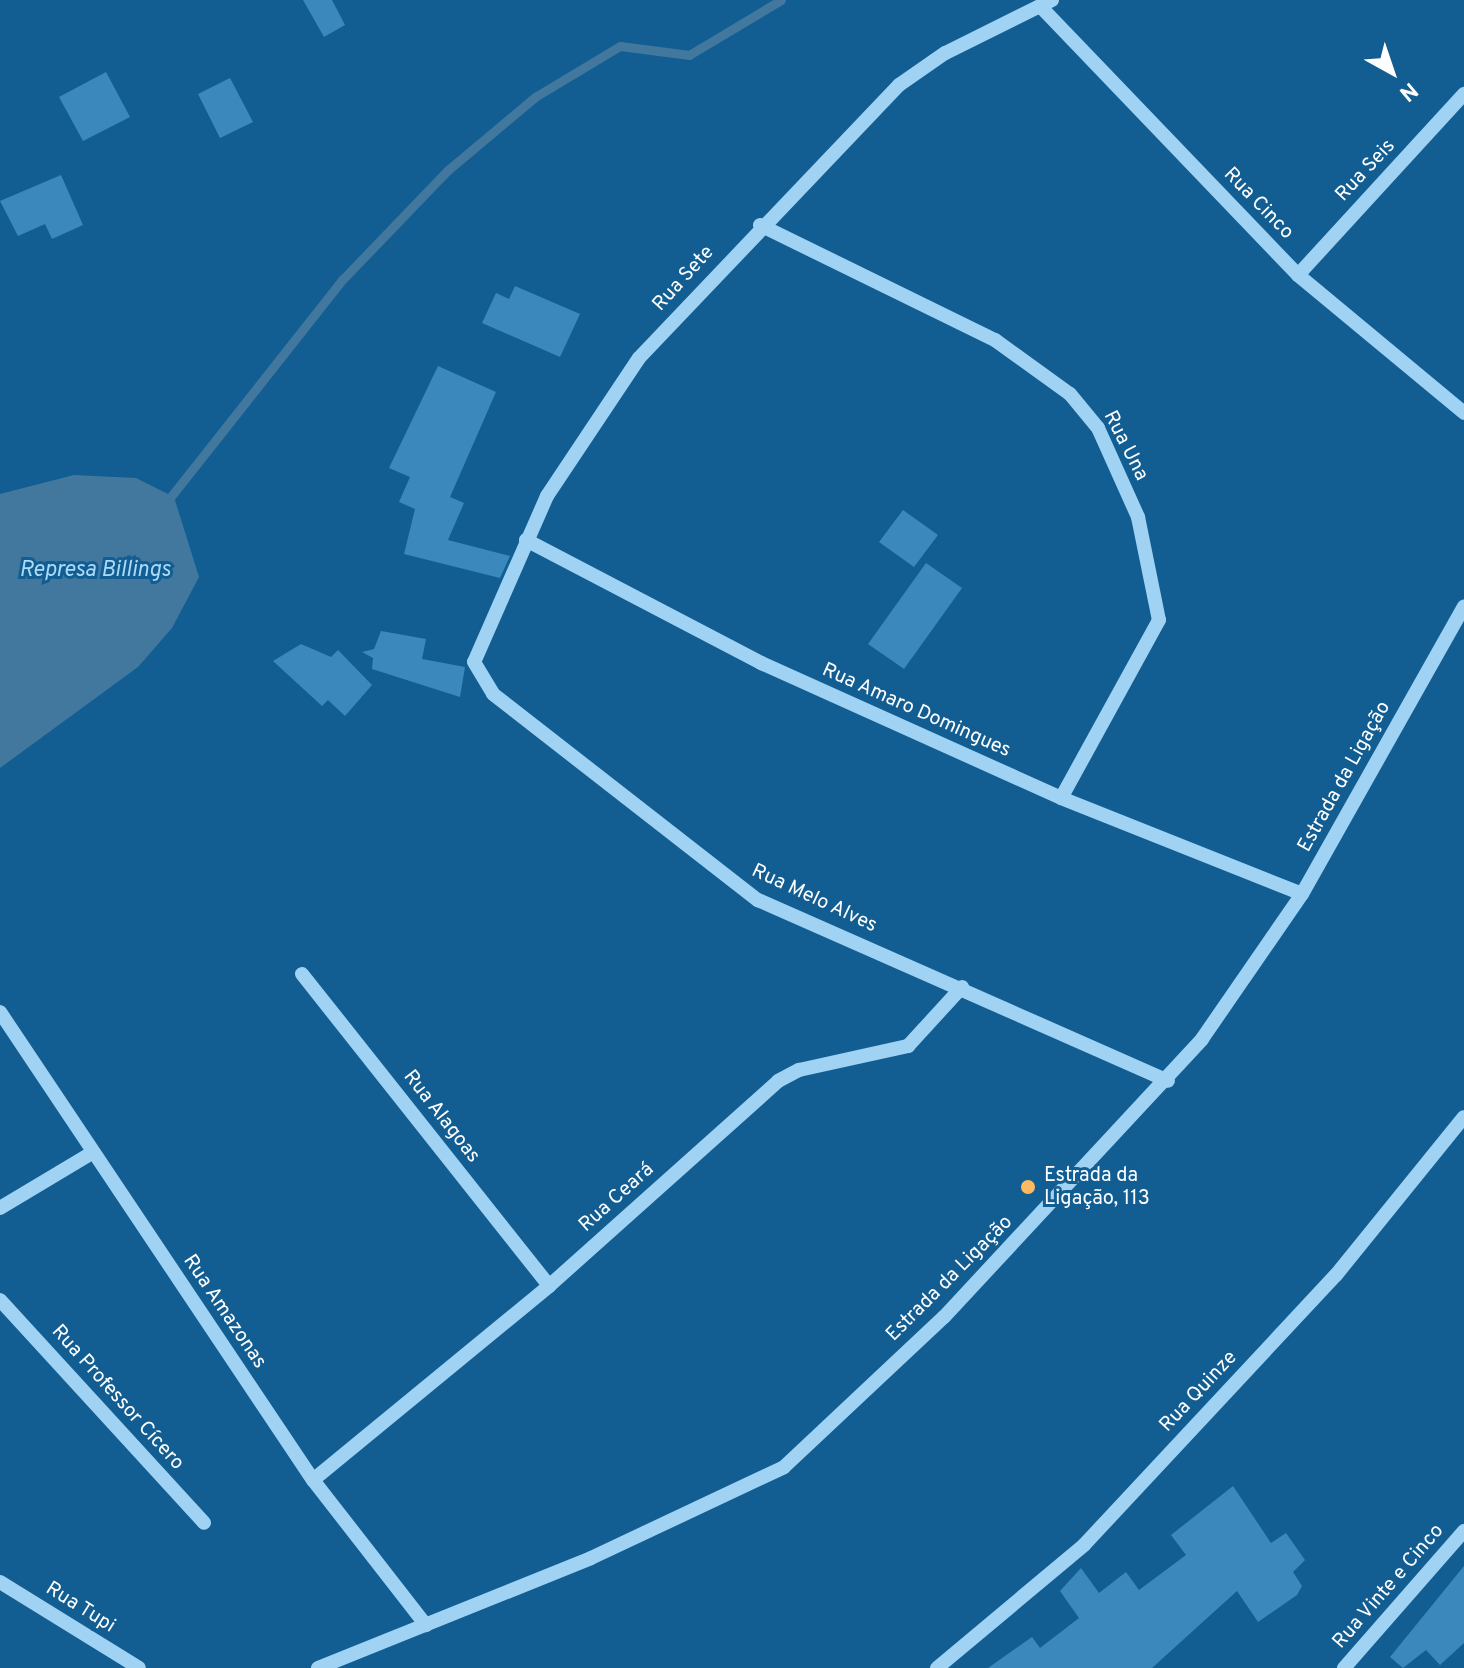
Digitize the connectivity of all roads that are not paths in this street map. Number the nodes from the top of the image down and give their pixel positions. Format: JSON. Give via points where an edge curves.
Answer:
{"nodes":[{"id":1,"x":1046,"y":3,"type":"edge"},
{"id":2,"x":1464,"y":94,"type":"edge"},
{"id":3,"x":760,"y":225,"type":"junction"},
{"id":4,"x":1298,"y":275,"type":"junction"},
{"id":5,"x":1464,"y":413,"type":"edge"},
{"id":6,"x":526,"y":540,"type":"junction"},
{"id":7,"x":1464,"y":607,"type":"edge"},
{"id":8,"x":484,"y":687,"type":"joint"},
{"id":9,"x":1061,"y":798,"type":"junction"},
{"id":10,"x":1302,"y":894,"type":"junction"},
{"id":11,"x":302,"y":974,"type":"dead end"},
{"id":12,"x":962,"y":987,"type":"junction"},
{"id":13,"x":0,"y":1012,"type":"edge"},
{"id":14,"x":1168,"y":1081,"type":"junction"},
{"id":15,"x":1464,"y":1117,"type":"edge"},
{"id":16,"x":92,"y":1153,"type":"junction"},
{"id":17,"x":0,"y":1208,"type":"edge"},
{"id":18,"x":549,"y":1286,"type":"junction"},
{"id":19,"x":0,"y":1300,"type":"edge"},
{"id":20,"x":313,"y":1480,"type":"junction"},
{"id":21,"x":204,"y":1523,"type":"dead end"},
{"id":22,"x":1464,"y":1531,"type":"edge"},
{"id":23,"x":0,"y":1582,"type":"edge"},
{"id":24,"x":426,"y":1625,"type":"junction"},
{"id":25,"x":139,"y":1668,"type":"edge"},
{"id":26,"x":318,"y":1668,"type":"edge"},
{"id":27,"x":937,"y":1668,"type":"edge"},
{"id":28,"x":1344,"y":1668,"type":"edge"}],
"edges":[{"from":1,"to":3,"type":"street","name":"Rua Sete","via":[[945,53],[899,85]]},
{"from":1,"to":4,"type":"street","name":"Rua Cinco"},
{"from":2,"to":4,"type":"street","name":"Rua Seis"},
{"from":3,"to":6,"type":"street","name":"Rua Sete","via":[[639,358]]},
{"from":3,"to":9,"type":"street","name":"Rua Una","via":[[995,340],[1070,394],[1098,428],[1138,517],[1159,620]]},
{"from":4,"to":5,"type":"street","name":"Rua Cinco"},
{"from":6,"to":8,"type":"street","name":"Rua Sete","via":[[479,638],[474,662]]},
{"from":6,"to":9,"type":"street","name":"Rua Amaro Domingues","via":[[761,663]]},
{"from":7,"to":10,"type":"street","name":"Estrada da Ligação"},
{"from":8,"to":12,"type":"street","name":"Rua Melo Alves","via":[[758,900]]},
{"from":9,"to":10,"type":"street","name":"Rua Amaro Domingues"},
{"from":10,"to":14,"type":"street","name":"Estrada da Ligação"},
{"from":11,"to":18,"type":"street","name":"Rua Alagoas"},
{"from":12,"to":14,"type":"street","name":"Rua Melo Alves"},
{"from":12,"to":18,"type":"street","name":"Rua Ceará","via":[[908,1046],[799,1070],[778,1081]]},
{"from":13,"to":16,"type":"street","name":"Rua Amazonas"},
{"from":14,"to":24,"type":"street","name":"Estrada da Ligação","via":[[944,1317],[784,1467]]},
{"from":15,"to":27,"type":"street","name":"Rua Quinze","via":[[1336,1275],[1084,1545]]},
{"from":16,"to":17,"type":"street"},
{"from":16,"to":20,"type":"street","name":"Rua Amazonas"},
{"from":18,"to":20,"type":"street","name":"Rua Ceará"},
{"from":19,"to":21,"type":"street","name":"Rua Professor Cícero"},
{"from":20,"to":24,"type":"street","name":"Rua Amazonas"},
{"from":22,"to":28,"type":"street","name":"Rua Vinte e Cinco"},
{"from":23,"to":25,"type":"street","name":"Rua Tupi"},
{"from":24,"to":26,"type":"street","name":"Estrada da Ligação"}]}
